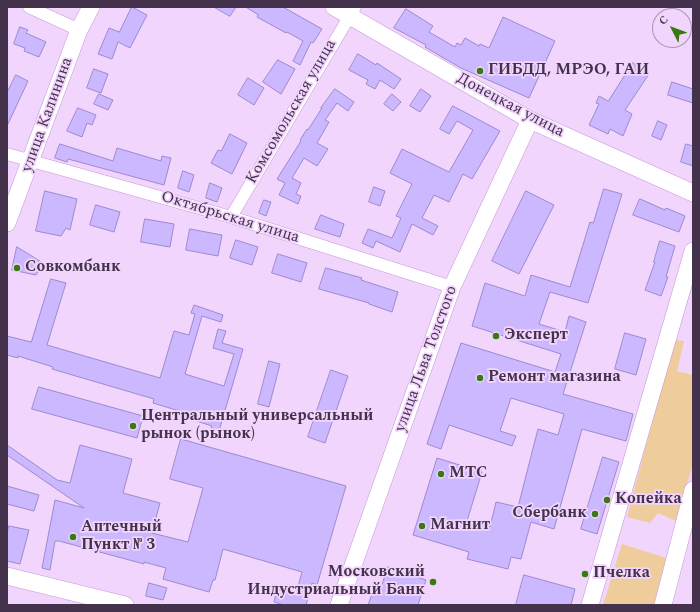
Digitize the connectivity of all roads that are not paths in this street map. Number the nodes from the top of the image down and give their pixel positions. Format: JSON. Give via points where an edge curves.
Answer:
{"nodes":[{"id":1,"x":29,"y":7,"type":"edge"},
{"id":2,"x":91,"y":7,"type":"edge"},
{"id":3,"x":334,"y":7,"type":"edge"},
{"id":4,"x":352,"y":12,"type":"edge"},
{"id":5,"x":79,"y":30,"type":"junction"},
{"id":6,"x":530,"y":120,"type":"junction"},
{"id":7,"x":7,"y":154,"type":"edge"},
{"id":8,"x":31,"y":160,"type":"junction"},
{"id":9,"x":693,"y":193,"type":"edge"},
{"id":10,"x":231,"y":217,"type":"junction"},
{"id":11,"x":8,"y":218,"type":"edge"},
{"id":12,"x":693,"y":251,"type":"edge"},
{"id":13,"x":452,"y":288,"type":"junction"},
{"id":14,"x":693,"y":490,"type":"edge"},
{"id":15,"x":7,"y":576,"type":"edge"},
{"id":16,"x":125,"y":605,"type":"edge"},
{"id":17,"x":339,"y":605,"type":"edge"},
{"id":18,"x":590,"y":605,"type":"edge"},
{"id":19,"x":663,"y":605,"type":"edge"}],
"edges":[{"from":1,"to":5,"type":"street"},
{"from":2,"to":5,"type":"street","name":"улица Калинина"},
{"from":3,"to":4,"type":"street","name":"Донецкая улица"},
{"from":4,"to":6,"type":"street","name":"Донецкая улица"},
{"from":4,"to":10,"type":"street","name":"Комсомольская улица"},
{"from":5,"to":8,"type":"street","name":"улица Калинина"},
{"from":6,"to":9,"type":"street","name":"Донецкая улица"},
{"from":6,"to":13,"type":"street","name":"улица Льва Толстого"},
{"from":7,"to":8,"type":"street","name":"Октябрьская улица"},
{"from":8,"to":10,"type":"street","name":"Октябрьская улица"},
{"from":8,"to":11,"type":"street","name":"улица Калинина"},
{"from":10,"to":13,"type":"street","name":"Октябрьская улица"},
{"from":12,"to":18,"type":"street"},
{"from":13,"to":17,"type":"street","name":"улица Льва Толстого"},
{"from":14,"to":19,"type":"street"},
{"from":15,"to":16,"type":"street"}]}
